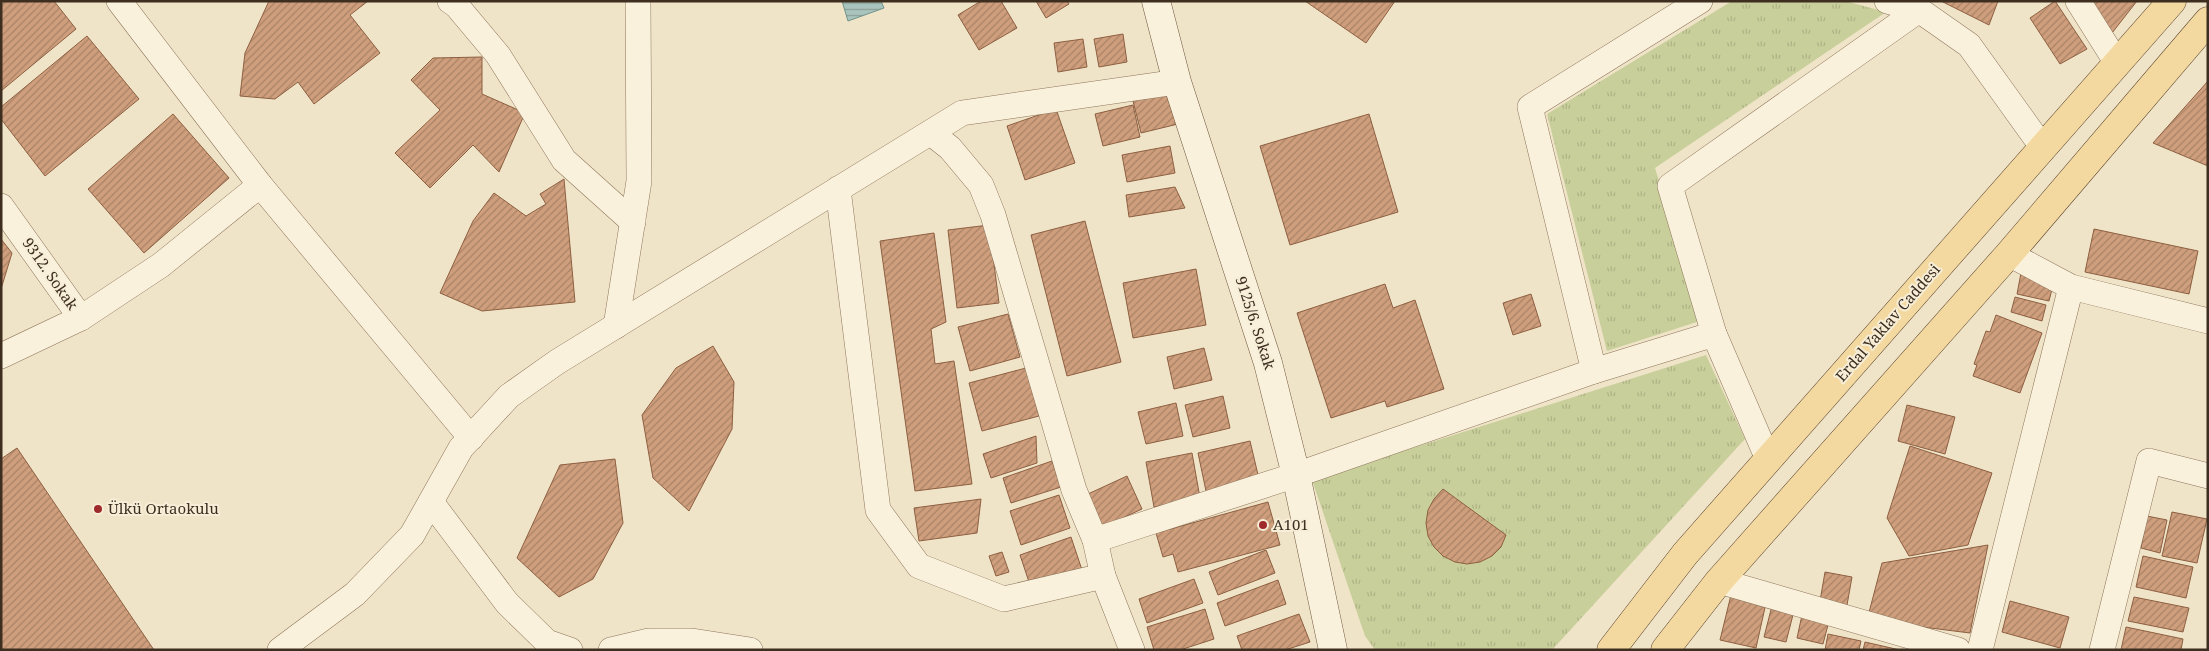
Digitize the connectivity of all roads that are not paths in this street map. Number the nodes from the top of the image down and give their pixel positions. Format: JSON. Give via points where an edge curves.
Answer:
{"nodes":[{"id":1,"x":119,"y":1,"type":"edge"},
{"id":2,"x":450,"y":1,"type":"edge"},
{"id":3,"x":638,"y":1,"type":"edge"},
{"id":4,"x":1156,"y":1,"type":"edge"},
{"id":5,"x":1700,"y":1,"type":"edge"},
{"id":6,"x":1887,"y":1,"type":"edge"},
{"id":7,"x":2078,"y":1,"type":"edge"},
{"id":8,"x":2172,"y":1,"type":"edge"},
{"id":9,"x":1919,"y":10,"type":"junction"},
{"id":10,"x":2208,"y":21,"type":"edge"},
{"id":11,"x":2117,"y":63,"type":"junction"},
{"id":12,"x":1177,"y":82,"type":"junction"},
{"id":13,"x":931,"y":132,"type":"junction"},
{"id":14,"x":2043,"y":148,"type":"junction"},
{"id":15,"x":260,"y":185,"type":"junction"},
{"id":16,"x":838,"y":189,"type":"junction"},
{"id":17,"x":1,"y":206,"type":"edge"},
{"id":18,"x":632,"y":222,"type":"junction"},
{"id":19,"x":2009,"y":254,"type":"junction"},
{"id":20,"x":2071,"y":287,"type":"junction"},
{"id":21,"x":81,"y":318,"type":"junction"},
{"id":22,"x":2208,"y":321,"type":"edge"},
{"id":23,"x":616,"y":326,"type":"junction"},
{"id":24,"x":1714,"y":334,"type":"junction"},
{"id":25,"x":1,"y":356,"type":"edge"},
{"id":26,"x":1594,"y":371,"type":"junction"},
{"id":27,"x":471,"y":438,"type":"junction"},
{"id":28,"x":1768,"y":459,"type":"junction"},
{"id":29,"x":1296,"y":475,"type":"junction"},
{"id":30,"x":2208,"y":476,"type":"edge"},
{"id":31,"x":431,"y":502,"type":"junction"},
{"id":32,"x":1095,"y":540,"type":"junction"},
{"id":33,"x":1103,"y":576,"type":"junction"},
{"id":34,"x":1719,"y":581,"type":"junction"},
{"id":35,"x":747,"y":649,"type":"edge"},
{"id":36,"x":1611,"y":649,"type":"edge"},
{"id":37,"x":1955,"y":649,"type":"edge"},
{"id":38,"x":280,"y":650,"type":"edge"},
{"id":39,"x":570,"y":650,"type":"edge"},
{"id":40,"x":611,"y":650,"type":"edge"},
{"id":41,"x":1132,"y":650,"type":"edge"},
{"id":42,"x":1333,"y":650,"type":"edge"},
{"id":43,"x":1665,"y":650,"type":"edge"},
{"id":44,"x":1980,"y":650,"type":"edge"},
{"id":45,"x":2102,"y":650,"type":"edge"}],
"edges":[{"from":1,"to":15,"type":"street"},
{"from":2,"to":18,"type":"street","via":[[498,54],[564,160]]},
{"from":3,"to":18,"type":"street","via":[[639,181]]},
{"from":4,"to":12,"type":"main road","name":"9125/6. Sokak"},
{"from":5,"to":26,"type":"street","via":[[1530,107]]},
{"from":6,"to":9,"type":"street"},
{"from":7,"to":11,"type":"street"},
{"from":8,"to":11,"type":"main road","name":"Erdal Yaklav Caddesi"},
{"from":9,"to":14,"type":"street","via":[[1969,45]]},
{"from":9,"to":24,"type":"street","via":[[1670,186]]},
{"from":10,"to":19,"type":"main road"},
{"from":11,"to":14,"type":"main road","name":"Erdal Yaklav Caddesi"},
{"from":12,"to":13,"type":"street","via":[[962,113]]},
{"from":12,"to":29,"type":"main road","name":"9125/6. Sokak","via":[[1268,363]]},
{"from":13,"to":16,"type":"street"},
{"from":13,"to":32,"type":"street","via":[[950,148],[982,185],[1074,490]]},
{"from":14,"to":28,"type":"main road","name":"Erdal Yaklav Caddesi"},
{"from":15,"to":21,"type":"street","via":[[161,265]]},
{"from":15,"to":27,"type":"street"},
{"from":16,"to":23,"type":"street"},
{"from":16,"to":33,"type":"street","via":[[878,510],[919,566],[1004,599]]},
{"from":17,"to":21,"type":"street","name":"9312. Sokak"},
{"from":18,"to":23,"type":"street"},
{"from":19,"to":20,"type":"street"},
{"from":19,"to":34,"type":"main road"},
{"from":20,"to":22,"type":"street"},
{"from":20,"to":44,"type":"street"},
{"from":21,"to":25,"type":"street"},
{"from":23,"to":27,"type":"street","via":[[509,396]]},
{"from":24,"to":26,"type":"street"},
{"from":24,"to":28,"type":"street"},
{"from":26,"to":29,"type":"street"},
{"from":27,"to":31,"type":"street","via":[[461,448]]},
{"from":28,"to":36,"type":"main road","name":"Erdal Yaklav Caddesi","via":[[1685,554]]},
{"from":29,"to":32,"type":"street"},
{"from":29,"to":42,"type":"main road","name":"9125/6. Sokak"},
{"from":30,"to":45,"type":"street","via":[[2149,461]]},
{"from":31,"to":38,"type":"street","via":[[412,535],[355,594]]},
{"from":31,"to":39,"type":"street","via":[[507,604],[547,642]]},
{"from":32,"to":33,"type":"street"},
{"from":33,"to":41,"type":"street"},
{"from":34,"to":37,"type":"street"},
{"from":34,"to":43,"type":"main road"},
{"from":35,"to":40,"type":"street","via":[[692,641],[649,641]]}]}
